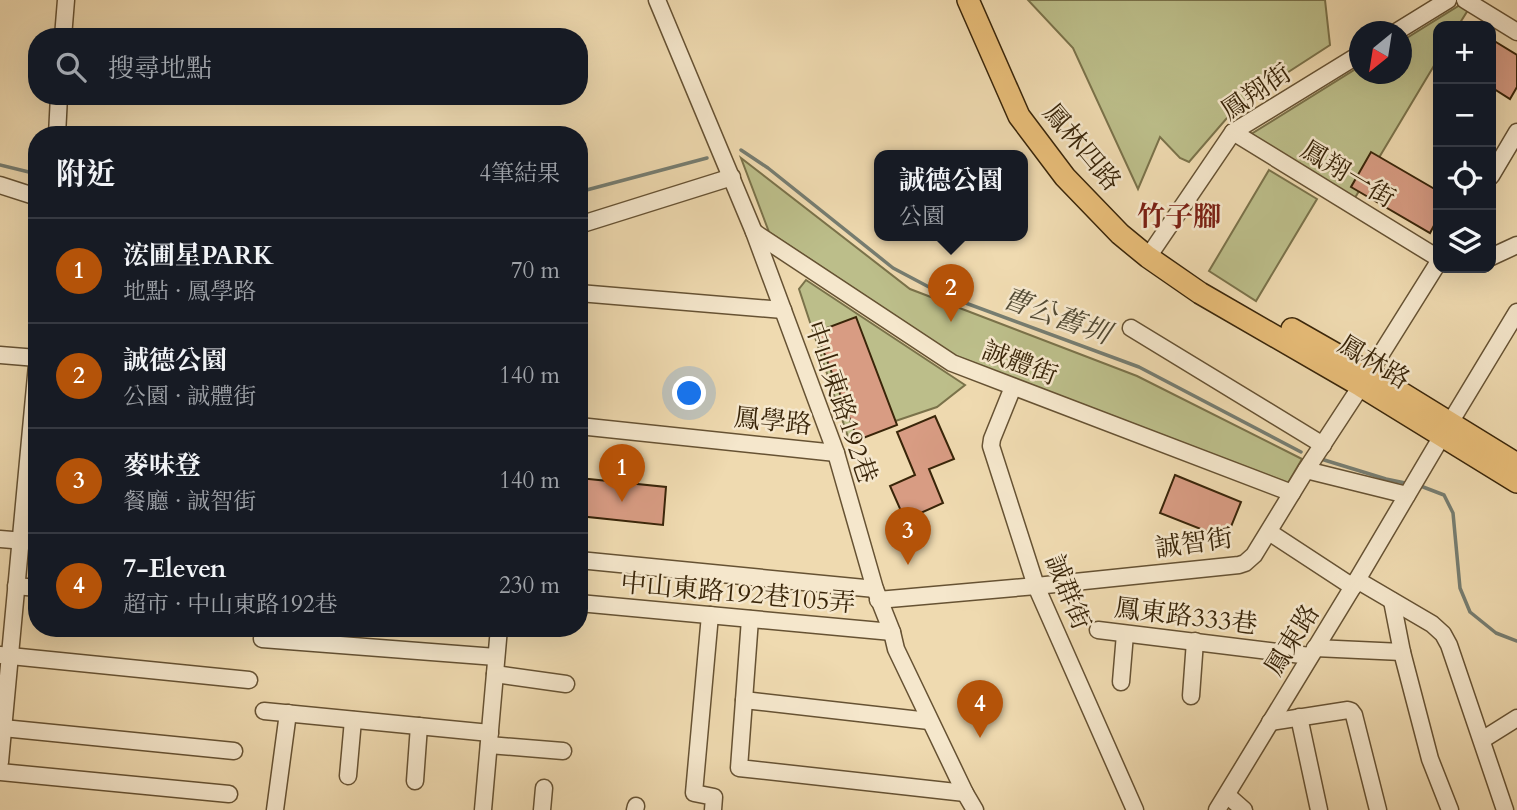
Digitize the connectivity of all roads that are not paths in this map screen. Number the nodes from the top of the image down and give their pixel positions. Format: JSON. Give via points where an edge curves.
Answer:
{"nodes":[{"id":1,"x":66,"y":0,"type":"edge"},
{"id":2,"x":657,"y":0,"type":"edge"},
{"id":3,"x":968,"y":0,"type":"edge"},
{"id":4,"x":983,"y":0,"type":"edge"},
{"id":5,"x":1448,"y":0,"type":"edge"},
{"id":6,"x":1465,"y":0,"type":"edge"},
{"id":7,"x":1412,"y":22,"type":"edge"},
{"id":8,"x":64,"y":28,"type":"edge"},
{"id":9,"x":1517,"y":32,"type":"edge"},
{"id":10,"x":1349,"y":61,"type":"edge"},
{"id":11,"x":59,"y":105,"type":"edge"},
{"id":12,"x":57,"y":126,"type":"edge"},
{"id":13,"x":1233,"y":132,"type":"junction"},
{"id":14,"x":1517,"y":132,"type":"edge"},
{"id":15,"x":1496,"y":168,"type":"edge"},
{"id":16,"x":729,"y":170,"type":"junction"},
{"id":17,"x":0,"y":185,"type":"edge"},
{"id":18,"x":28,"y":194,"type":"edge"},
{"id":19,"x":588,"y":222,"type":"edge"},
{"id":20,"x":754,"y":232,"type":"junction"},
{"id":21,"x":1517,"y":245,"type":"edge"},
{"id":22,"x":1152,"y":251,"type":"junction"},
{"id":23,"x":1496,"y":255,"type":"edge"},
{"id":24,"x":1433,"y":257,"type":"edge"},
{"id":25,"x":1433,"y":268,"type":"edge"},
{"id":26,"x":1204,"y":287,"type":"joint"},
{"id":27,"x":588,"y":294,"type":"edge"},
{"id":28,"x":783,"y":310,"type":"junction"},
{"id":29,"x":1517,"y":312,"type":"edge"},
{"id":30,"x":1131,"y":328,"type":"dead end"},
{"id":31,"x":1513,"y":329,"type":"edge"},
{"id":32,"x":0,"y":355,"type":"edge"},
{"id":33,"x":28,"y":357,"type":"edge"},
{"id":34,"x":1365,"y":379,"type":"junction"},
{"id":35,"x":1013,"y":387,"type":"junction"},
{"id":36,"x":588,"y":427,"type":"edge"},
{"id":37,"x":1446,"y":429,"type":"junction"},
{"id":38,"x":1323,"y":445,"type":"junction"},
{"id":39,"x":836,"y":453,"type":"junction"},
{"id":40,"x":1517,"y":464,"type":"edge"},
{"id":41,"x":1306,"y":470,"type":"junction"},
{"id":42,"x":1517,"y":482,"type":"edge"},
{"id":43,"x":1292,"y":493,"type":"junction"},
{"id":44,"x":1407,"y":495,"type":"junction"},
{"id":45,"x":1269,"y":532,"type":"junction"},
{"id":46,"x":0,"y":539,"type":"edge"},
{"id":47,"x":28,"y":542,"type":"edge"},
{"id":48,"x":28,"y":545,"type":"edge"},
{"id":49,"x":588,"y":561,"type":"edge"},
{"id":50,"x":1355,"y":584,"type":"junction"},
{"id":51,"x":16,"y":586,"type":"junction"},
{"id":52,"x":1036,"y":586,"type":"junction"},
{"id":53,"x":28,"y":587,"type":"edge"},
{"id":54,"x":876,"y":594,"type":"junction"},
{"id":55,"x":1392,"y":601,"type":"junction"},
{"id":56,"x":588,"y":604,"type":"edge"},
{"id":57,"x":710,"y":615,"type":"junction"},
{"id":58,"x":750,"y":619,"type":"junction"},
{"id":59,"x":1098,"y":630,"type":"dead end"},
{"id":60,"x":892,"y":632,"type":"junction"},
{"id":61,"x":1125,"y":634,"type":"junction"},
{"id":62,"x":262,"y":637,"type":"edge"},
{"id":63,"x":498,"y":637,"type":"edge"},
{"id":64,"x":1195,"y":641,"type":"junction"},
{"id":65,"x":1312,"y":652,"type":"junction"},
{"id":66,"x":1402,"y":652,"type":"junction"},
{"id":67,"x":5,"y":656,"type":"edge"},
{"id":68,"x":496,"y":657,"type":"junction"},
{"id":69,"x":495,"y":674,"type":"junction"},
{"id":70,"x":249,"y":680,"type":"dead end"},
{"id":71,"x":1121,"y":682,"type":"dead end"},
{"id":72,"x":566,"y":684,"type":"dead end"},
{"id":73,"x":1191,"y":696,"type":"dead end"},
{"id":74,"x":744,"y":700,"type":"junction"},
{"id":75,"x":3,"y":707,"type":"edge"},
{"id":76,"x":264,"y":711,"type":"dead end"},
{"id":77,"x":288,"y":713,"type":"junction"},
{"id":78,"x":1299,"y":717,"type":"junction"},
{"id":79,"x":1517,"y":718,"type":"edge"},
{"id":80,"x":353,"y":720,"type":"junction"},
{"id":81,"x":929,"y":721,"type":"junction"},
{"id":82,"x":1270,"y":722,"type":"junction"},
{"id":83,"x":419,"y":726,"type":"junction"},
{"id":84,"x":3,"y":728,"type":"junction"},
{"id":85,"x":489,"y":739,"type":"junction"},
{"id":86,"x":1482,"y":740,"type":"junction"},
{"id":87,"x":234,"y":751,"type":"dead end"},
{"id":88,"x":563,"y":751,"type":"dead end"},
{"id":89,"x":0,"y":761,"type":"edge"},
{"id":90,"x":0,"y":772,"type":"edge"},
{"id":91,"x":348,"y":776,"type":"dead end"},
{"id":92,"x":415,"y":781,"type":"dead end"},
{"id":93,"x":544,"y":788,"type":"dead end"},
{"id":94,"x":965,"y":793,"type":"junction"},
{"id":95,"x":229,"y":794,"type":"dead end"},
{"id":96,"x":1227,"y":795,"type":"junction"},
{"id":97,"x":275,"y":810,"type":"edge"},
{"id":98,"x":282,"y":810,"type":"edge"},
{"id":99,"x":483,"y":810,"type":"edge"},
{"id":100,"x":541,"y":810,"type":"edge"},
{"id":101,"x":713,"y":810,"type":"edge"},
{"id":102,"x":975,"y":810,"type":"edge"},
{"id":103,"x":1135,"y":810,"type":"edge"},
{"id":104,"x":1217,"y":810,"type":"edge"},
{"id":105,"x":1244,"y":810,"type":"edge"},
{"id":106,"x":1319,"y":810,"type":"edge"},
{"id":107,"x":1378,"y":810,"type":"edge"},
{"id":108,"x":1450,"y":810,"type":"edge"},
{"id":109,"x":1505,"y":810,"type":"edge"}],
"edges":[{"from":1,"to":8,"type":"street"},
{"from":2,"to":16,"type":"street","name":"中山東路192巷"},
{"from":3,"to":22,"type":"main road","name":"鳳林四路","via":[[1019,116],[1065,177],[1120,234]]},
{"from":4,"to":22,"type":"main road","name":"鳳林四路","via":[[1031,107],[1076,168]]},
{"from":5,"to":7,"type":"street"},
{"from":6,"to":9,"type":"street"},
{"from":10,"to":13,"type":"street","name":"鳳翔街"},
{"from":11,"to":12,"type":"street"},
{"from":13,"to":22,"type":"street","name":"鳳翔街"},
{"from":13,"to":24,"type":"street","name":"鳳翔一街"},
{"from":14,"to":15,"type":"street"},
{"from":16,"to":19,"type":"street"},
{"from":16,"to":20,"type":"street","name":"中山東路192巷"},
{"from":17,"to":18,"type":"street"},
{"from":20,"to":28,"type":"street","name":"中山東路192巷"},
{"from":20,"to":35,"type":"street","name":"誠體街","via":[[952,363]]},
{"from":21,"to":23,"type":"street"},
{"from":22,"to":26,"type":"main road","name":"鳳林四路"},
{"from":25,"to":34,"type":"street","name":"誠智街"},
{"from":26,"to":34,"type":"main road","name":"鳳林路"},
{"from":27,"to":28,"type":"street"},
{"from":28,"to":39,"type":"street","name":"中山東路192巷"},
{"from":29,"to":31,"type":"street"},
{"from":30,"to":38,"type":"street"},
{"from":31,"to":37,"type":"street"},
{"from":32,"to":33,"type":"street"},
{"from":34,"to":37,"type":"main road","name":"鳳林路"},
{"from":34,"to":38,"type":"street","name":"誠智街"},
{"from":35,"to":43,"type":"street","name":"誠體街"},
{"from":35,"to":52,"type":"street","name":"誠群街","via":[[991,446]]},
{"from":36,"to":39,"type":"street","name":"鳳學路"},
{"from":37,"to":40,"type":"main road","name":"鳳林路"},
{"from":37,"to":42,"type":"main road","name":"鳳林路"},
{"from":37,"to":44,"type":"street","name":"鳳東路"},
{"from":38,"to":41,"type":"street","name":"誠智街"},
{"from":39,"to":54,"type":"street","name":"中山東路192巷"},
{"from":41,"to":43,"type":"street","name":"誠智街"},
{"from":41,"to":44,"type":"street"},
{"from":43,"to":45,"type":"street","name":"誠智街"},
{"from":44,"to":50,"type":"street","name":"鳳東路"},
{"from":45,"to":50,"type":"street"},
{"from":45,"to":52,"type":"street","name":"誠智街","via":[[1250,559],[1239,565]]},
{"from":46,"to":47,"type":"street"},
{"from":48,"to":51,"type":"street"},
{"from":49,"to":54,"type":"street","name":"誠智街"},
{"from":50,"to":55,"type":"street"},
{"from":50,"to":65,"type":"street","name":"鳳東路"},
{"from":51,"to":53,"type":"street"},
{"from":51,"to":67,"type":"street"},
{"from":52,"to":54,"type":"street","name":"誠智街"},
{"from":52,"to":103,"type":"street","name":"誠群街"},
{"from":54,"to":60,"type":"street","name":"中山東路192巷"},
{"from":55,"to":66,"type":"street"},
{"from":55,"to":86,"type":"street","via":[[1443,634]]},
{"from":56,"to":57,"type":"street","name":"中山東路192巷105弄"},
{"from":57,"to":58,"type":"street","name":"中山東路192巷105弄"},
{"from":57,"to":101,"type":"street","via":[[694,793],[714,797]]},
{"from":58,"to":60,"type":"street","name":"中山東路192巷105弄"},
{"from":58,"to":74,"type":"street"},
{"from":59,"to":61,"type":"street","name":"鳳東路333巷"},
{"from":60,"to":81,"type":"street","name":"中山東路192巷","via":[[895,649]]},
{"from":61,"to":64,"type":"street","name":"鳳東路333巷"},
{"from":61,"to":71,"type":"street"},
{"from":62,"to":68,"type":"street"},
{"from":63,"to":68,"type":"street"},
{"from":64,"to":65,"type":"street","name":"鳳東路333巷"},
{"from":64,"to":73,"type":"street"},
{"from":65,"to":66,"type":"street","name":"鳳東路333巷"},
{"from":65,"to":82,"type":"street","name":"鳳東路"},
{"from":66,"to":108,"type":"street","via":[[1430,758]]},
{"from":67,"to":70,"type":"street"},
{"from":67,"to":75,"type":"street"},
{"from":68,"to":69,"type":"street"},
{"from":69,"to":72,"type":"street"},
{"from":69,"to":85,"type":"street"},
{"from":74,"to":81,"type":"street"},
{"from":74,"to":94,"type":"street","via":[[739,768]]},
{"from":75,"to":84,"type":"street"},
{"from":76,"to":77,"type":"street"},
{"from":77,"to":80,"type":"street"},
{"from":77,"to":97,"type":"street"},
{"from":78,"to":82,"type":"street"},
{"from":78,"to":106,"type":"street"},
{"from":78,"to":107,"type":"street","via":[[1351,711]]},
{"from":79,"to":86,"type":"street"},
{"from":80,"to":83,"type":"street"},
{"from":80,"to":91,"type":"street"},
{"from":81,"to":94,"type":"street","name":"中山東路192巷"},
{"from":82,"to":96,"type":"street","name":"鳳東路"},
{"from":83,"to":85,"type":"street"},
{"from":83,"to":92,"type":"street"},
{"from":84,"to":87,"type":"street"},
{"from":84,"to":89,"type":"street"},
{"from":85,"to":88,"type":"street"},
{"from":85,"to":99,"type":"street"},
{"from":86,"to":109,"type":"street"},
{"from":90,"to":95,"type":"street"},
{"from":93,"to":100,"type":"street"},
{"from":94,"to":102,"type":"street","name":"中山東路192巷"},
{"from":96,"to":104,"type":"street","name":"鳳東路"},
{"from":96,"to":105,"type":"street"},
{"from":97,"to":98,"type":"street"}]}
